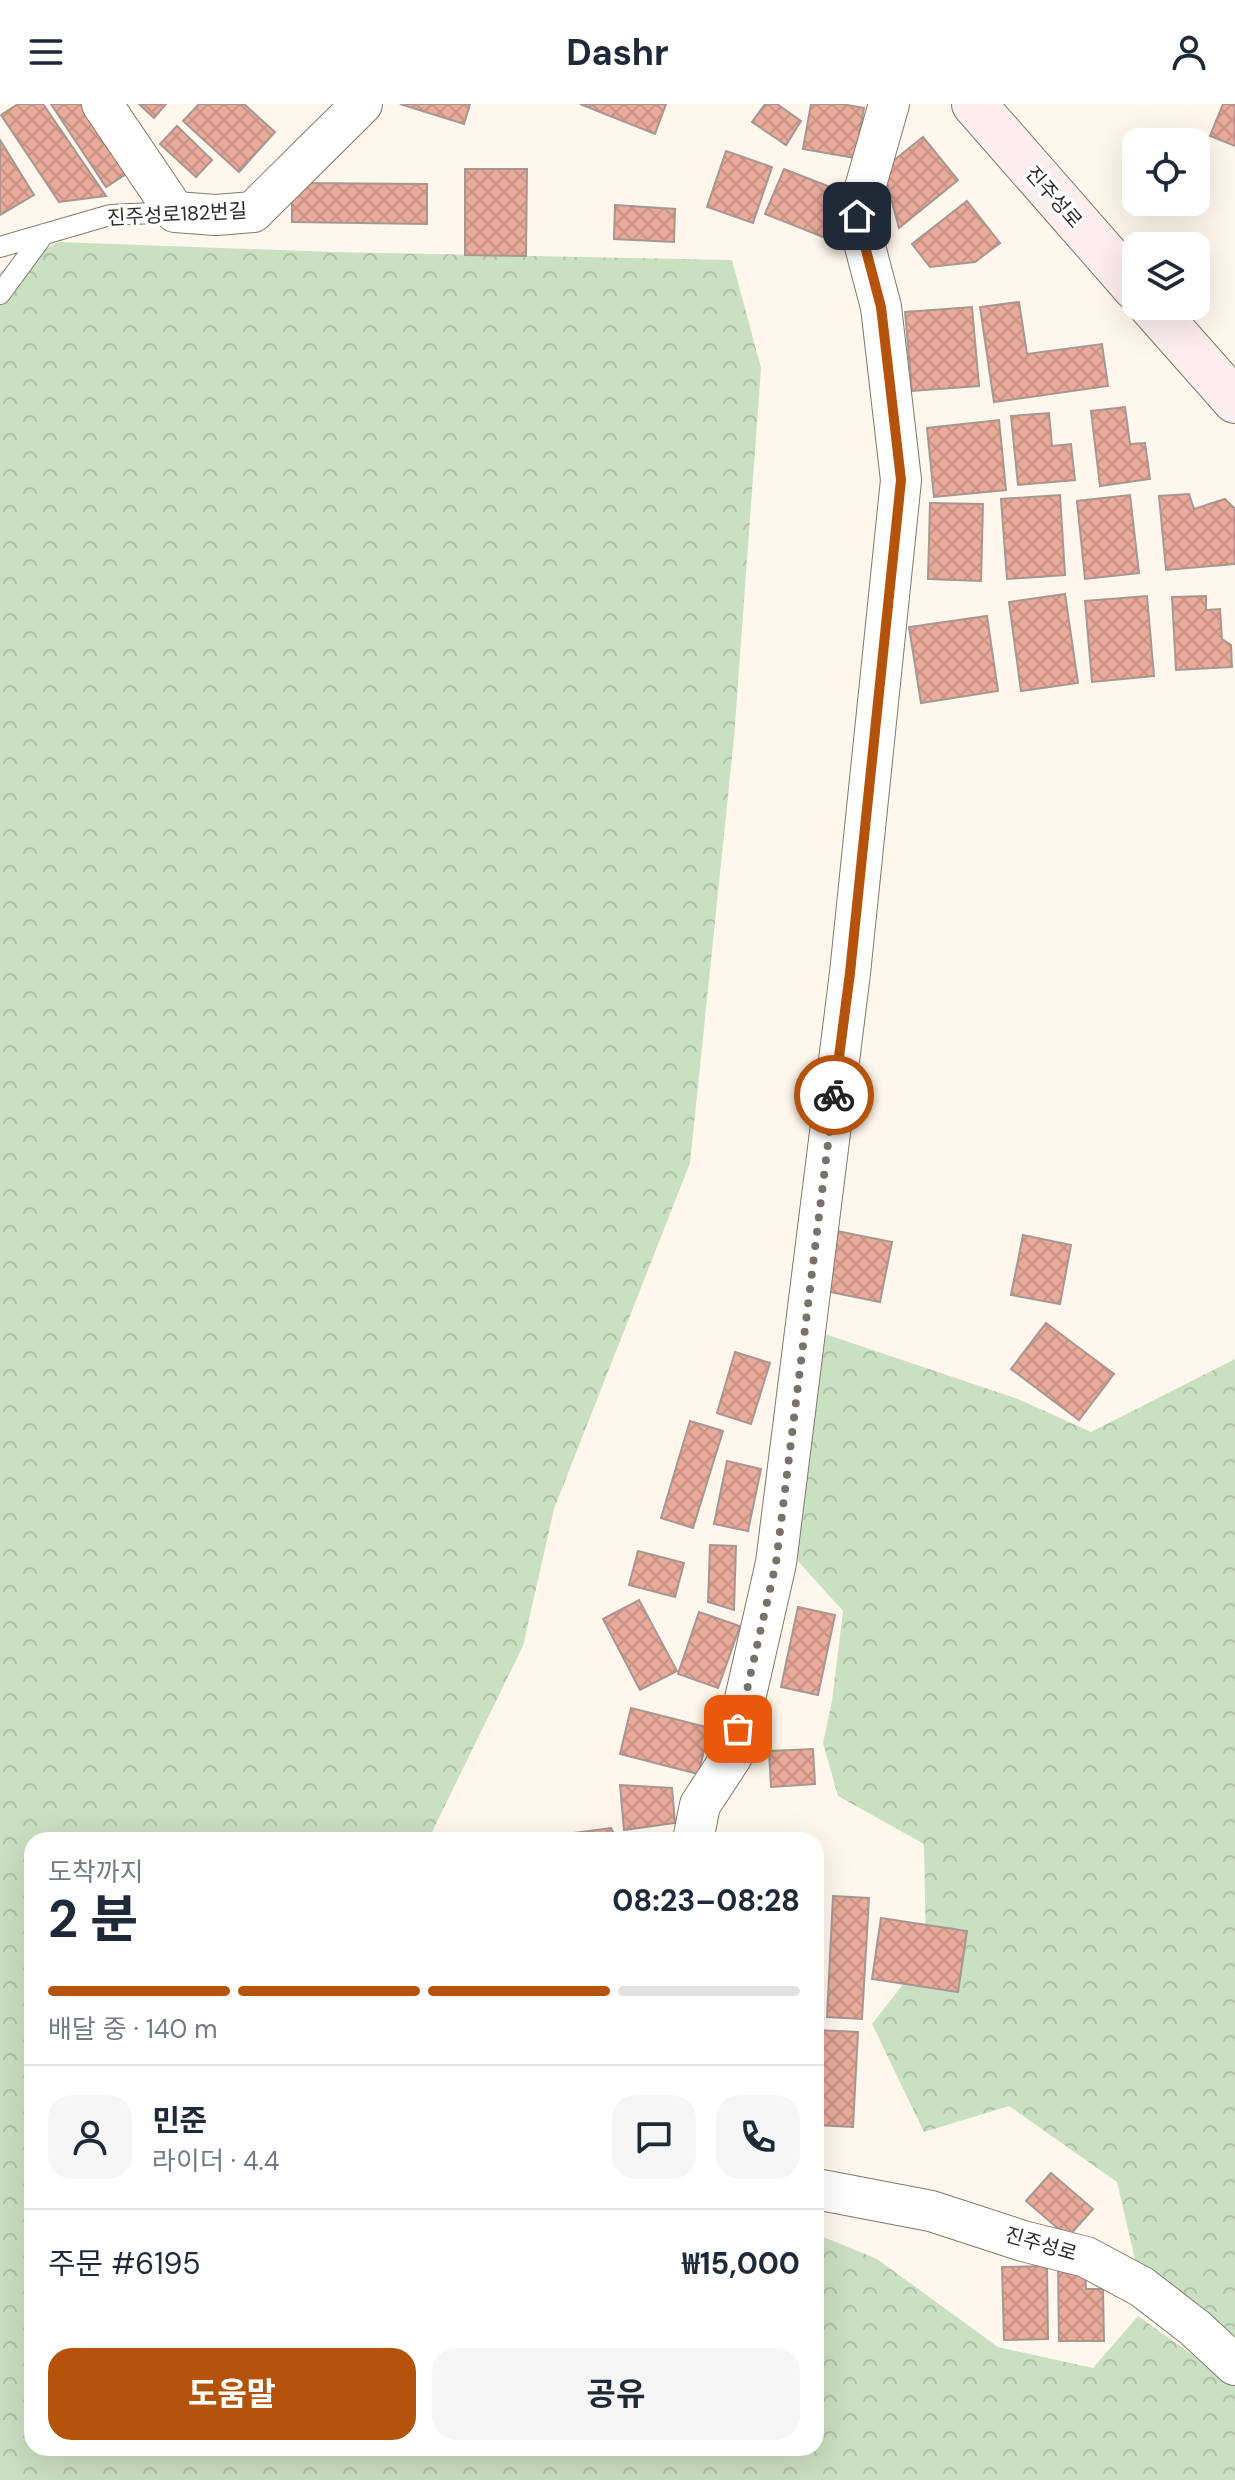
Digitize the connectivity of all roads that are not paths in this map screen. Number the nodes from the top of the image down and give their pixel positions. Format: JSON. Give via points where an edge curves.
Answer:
{"nodes":[{"id":1,"x":102,"y":104,"type":"edge"},
{"id":2,"x":362,"y":104,"type":"edge"},
{"id":3,"x":889,"y":104,"type":"edge"},
{"id":4,"x":974,"y":104,"type":"edge"},
{"id":5,"x":175,"y":212,"type":"junction"},
{"id":6,"x":44,"y":234,"type":"junction"},
{"id":7,"x":0,"y":247,"type":"edge"},
{"id":8,"x":1122,"y":273,"type":"edge"},
{"id":9,"x":0,"y":294,"type":"edge"},
{"id":10,"x":1163,"y":320,"type":"edge"},
{"id":11,"x":1235,"y":401,"type":"edge"},
{"id":12,"x":695,"y":1832,"type":"edge"},
{"id":13,"x":824,"y":2191,"type":"edge"},
{"id":14,"x":1235,"y":2365,"type":"edge"}],
"edges":[{"from":1,"to":5,"type":"street"},
{"from":2,"to":5,"type":"street","name":"진주성로182번길","via":[[253,212]]},
{"from":3,"to":12,"type":"street","via":[[857,216],[881,307],[901,480],[850,973],[776,1563],[732,1756],[700,1805]]},
{"from":4,"to":8,"type":"main road","name":"진주성로"},
{"from":5,"to":6,"type":"lane","name":"진주성로182번길","via":[[110,215]]},
{"from":6,"to":7,"type":"lane","name":"진주성로182번길"},
{"from":6,"to":9,"type":"lane"},
{"from":10,"to":11,"type":"main road"},
{"from":13,"to":14,"type":"street","name":"진주성로","via":[[931,2211],[1086,2257],[1142,2287]]}]}
